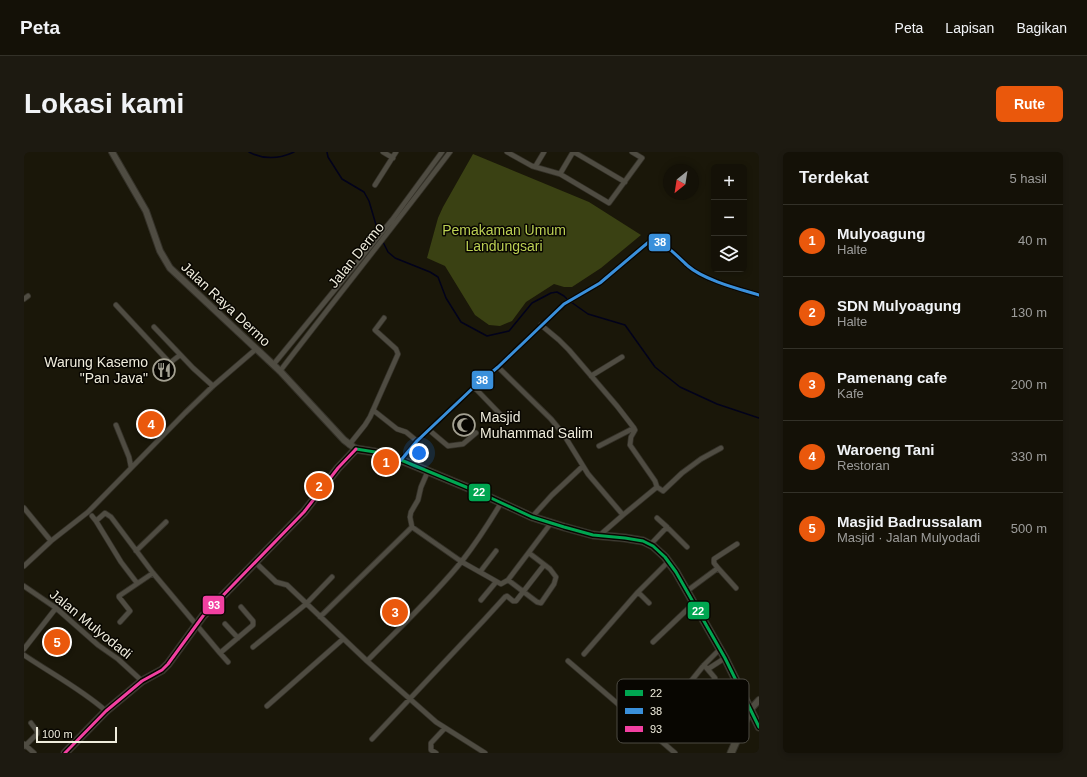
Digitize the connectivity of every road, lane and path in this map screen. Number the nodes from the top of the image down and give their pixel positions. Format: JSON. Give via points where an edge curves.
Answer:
{"nodes":[{"id":1,"x":112,"y":152,"type":"edge"},
{"id":2,"x":383,"y":152,"type":"edge"},
{"id":3,"x":396,"y":152,"type":"edge"},
{"id":4,"x":442,"y":152,"type":"edge"},
{"id":5,"x":450,"y":152,"type":"edge"},
{"id":6,"x":506,"y":152,"type":"edge"},
{"id":7,"x":544,"y":152,"type":"edge"},
{"id":8,"x":573,"y":152,"type":"edge"},
{"id":9,"x":632,"y":152,"type":"edge"},
{"id":10,"x":514,"y":154,"type":"edge"},
{"id":11,"x":393,"y":158,"type":"junction"},
{"id":12,"x":535,"y":167,"type":"junction"},
{"id":13,"x":560,"y":174,"type":"junction"},
{"id":14,"x":625,"y":182,"type":"junction"},
{"id":15,"x":375,"y":185,"type":"dead end"},
{"id":16,"x":394,"y":221,"type":"junction"},
{"id":17,"x":759,"y":295,"type":"edge"},
{"id":18,"x":332,"y":298,"type":"junction"},
{"id":19,"x":116,"y":306,"type":"dead end"},
{"id":20,"x":384,"y":318,"type":"dead end"},
{"id":21,"x":154,"y":327,"type":"dead end"},
{"id":22,"x":540,"y":327,"type":"junction"},
{"id":23,"x":256,"y":349,"type":"junction"},
{"id":24,"x":180,"y":355,"type":"junction"},
{"id":25,"x":622,"y":357,"type":"dead end"},
{"id":26,"x":273,"y":365,"type":"junction"},
{"id":27,"x":498,"y":367,"type":"junction"},
{"id":28,"x":280,"y":371,"type":"junction"},
{"id":29,"x":591,"y":376,"type":"junction"},
{"id":30,"x":213,"y":386,"type":"junction"},
{"id":31,"x":474,"y":387,"type":"junction"},
{"id":32,"x":373,"y":410,"type":"junction"},
{"id":33,"x":500,"y":414,"type":"dead end"},
{"id":34,"x":116,"y":425,"type":"dead end"},
{"id":35,"x":634,"y":428,"type":"junction"},
{"id":36,"x":429,"y":430,"type":"junction"},
{"id":37,"x":476,"y":433,"type":"dead end"},
{"id":38,"x":417,"y":441,"type":"junction"},
{"id":39,"x":349,"y":445,"type":"junction"},
{"id":40,"x":599,"y":446,"type":"dead end"},
{"id":41,"x":721,"y":448,"type":"dead end"},
{"id":42,"x":356,"y":450,"type":"junction"},
{"id":43,"x":401,"y":460,"type":"junction"},
{"id":44,"x":583,"y":466,"type":"junction"},
{"id":45,"x":132,"y":467,"type":"junction"},
{"id":46,"x":428,"y":471,"type":"junction"},
{"id":47,"x":657,"y":486,"type":"junction"},
{"id":48,"x":501,"y":503,"type":"junction"},
{"id":49,"x":24,"y":508,"type":"edge"},
{"id":50,"x":623,"y":515,"type":"junction"},
{"id":51,"x":92,"y":516,"type":"dead end"},
{"id":52,"x":532,"y":516,"type":"junction"},
{"id":53,"x":657,"y":518,"type":"dead end"},
{"id":54,"x":96,"y":521,"type":"junction"},
{"id":55,"x":166,"y":522,"type":"dead end"},
{"id":56,"x":551,"y":523,"type":"junction"},
{"id":57,"x":412,"y":527,"type":"junction"},
{"id":58,"x":667,"y":527,"type":"junction"},
{"id":59,"x":600,"y":535,"type":"junction"},
{"id":60,"x":51,"y":542,"type":"junction"},
{"id":61,"x":651,"y":544,"type":"junction"},
{"id":62,"x":736,"y":544,"type":"dead end"},
{"id":63,"x":687,"y":547,"type":"dead end"},
{"id":64,"x":136,"y":551,"type":"junction"},
{"id":65,"x":496,"y":551,"type":"dead end"},
{"id":66,"x":529,"y":553,"type":"junction"},
{"id":67,"x":255,"y":562,"type":"junction"},
{"id":68,"x":462,"y":562,"type":"junction"},
{"id":69,"x":670,"y":563,"type":"junction"},
{"id":70,"x":544,"y":565,"type":"junction"},
{"id":71,"x":24,"y":566,"type":"edge"},
{"id":72,"x":718,"y":568,"type":"junction"},
{"id":73,"x":480,"y":572,"type":"junction"},
{"id":74,"x":153,"y":573,"type":"junction"},
{"id":75,"x":332,"y":577,"type":"dead end"},
{"id":76,"x":508,"y":580,"type":"junction"},
{"id":77,"x":496,"y":582,"type":"junction"},
{"id":78,"x":137,"y":583,"type":"junction"},
{"id":79,"x":24,"y":586,"type":"edge"},
{"id":80,"x":736,"y":588,"type":"dead end"},
{"id":81,"x":687,"y":591,"type":"junction"},
{"id":82,"x":523,"y":592,"type":"junction"},
{"id":83,"x":638,"y":592,"type":"junction"},
{"id":84,"x":481,"y":600,"type":"dead end"},
{"id":85,"x":649,"y":603,"type":"dead end"},
{"id":86,"x":694,"y":603,"type":"junction"},
{"id":87,"x":306,"y":604,"type":"junction"},
{"id":88,"x":241,"y":607,"type":"dead end"},
{"id":89,"x":56,"y":608,"type":"junction"},
{"id":90,"x":320,"y":618,"type":"junction"},
{"id":91,"x":120,"y":622,"type":"dead end"},
{"id":92,"x":196,"y":624,"type":"junction"},
{"id":93,"x":225,"y":624,"type":"dead end"},
{"id":94,"x":238,"y":638,"type":"junction"},
{"id":95,"x":343,"y":639,"type":"junction"},
{"id":96,"x":653,"y":642,"type":"dead end"},
{"id":97,"x":253,"y":647,"type":"dead end"},
{"id":98,"x":24,"y":649,"type":"edge"},
{"id":99,"x":720,"y":649,"type":"junction"},
{"id":100,"x":220,"y":653,"type":"junction"},
{"id":101,"x":584,"y":654,"type":"dead end"},
{"id":102,"x":24,"y":655,"type":"edge"},
{"id":103,"x":725,"y":658,"type":"junction"},
{"id":104,"x":366,"y":661,"type":"junction"},
{"id":105,"x":228,"y":662,"type":"dead end"},
{"id":106,"x":568,"y":662,"type":"dead end"},
{"id":107,"x":704,"y":665,"type":"junction"},
{"id":108,"x":708,"y":669,"type":"junction"},
{"id":109,"x":693,"y":679,"type":"edge"},
{"id":110,"x":714,"y":679,"type":"edge"},
{"id":111,"x":734,"y":679,"type":"edge"},
{"id":112,"x":142,"y":681,"type":"junction"},
{"id":113,"x":410,"y":699,"type":"junction"},
{"id":114,"x":759,"y":700,"type":"edge"},
{"id":115,"x":617,"y":704,"type":"edge"},
{"id":116,"x":267,"y":706,"type":"dead end"},
{"id":117,"x":750,"y":710,"type":"joint"},
{"id":118,"x":106,"y":712,"type":"junction"},
{"id":119,"x":31,"y":723,"type":"dead end"},
{"id":120,"x":759,"y":727,"type":"edge"},
{"id":121,"x":446,"y":728,"type":"junction"},
{"id":122,"x":372,"y":739,"type":"dead end"},
{"id":123,"x":663,"y":743,"type":"edge"},
{"id":124,"x":735,"y":743,"type":"edge"},
{"id":125,"x":25,"y":746,"type":"edge"},
{"id":126,"x":34,"y":753,"type":"edge"},
{"id":127,"x":65,"y":753,"type":"edge"},
{"id":128,"x":436,"y":753,"type":"edge"},
{"id":129,"x":485,"y":753,"type":"edge"},
{"id":130,"x":675,"y":753,"type":"edge"},
{"id":131,"x":731,"y":753,"type":"edge"}],
"edges":[{"from":1,"to":23,"type":"street","name":"Jalan Raya Dermo","via":[[146,211],[160,251],[170,268]]},
{"from":2,"to":11,"type":"street"},
{"from":3,"to":11,"type":"street"},
{"from":4,"to":16,"type":"street"},
{"from":5,"to":16,"type":"street","name":"Jalan Dermo"},
{"from":6,"to":10,"type":"street"},
{"from":7,"to":12,"type":"street"},
{"from":8,"to":13,"type":"street"},
{"from":8,"to":14,"type":"street"},
{"from":9,"to":14,"type":"street","via":[[642,158]]},
{"from":10,"to":12,"type":"street"},
{"from":11,"to":15,"type":"street"},
{"from":12,"to":13,"type":"street"},
{"from":13,"to":14,"type":"street","via":[[609,203]]},
{"from":16,"to":18,"type":"street","name":"Jalan Dermo"},
{"from":17,"to":22,"type":"street","via":[[723,284],[694,270],[655,239],[600,283],[564,304]]},
{"from":18,"to":26,"type":"street"},
{"from":18,"to":28,"type":"street","name":"Jalan Dermo"},
{"from":19,"to":24,"type":"street","via":[[169,362]]},
{"from":20,"to":32,"type":"street","via":[[375,330],[396,349],[398,354]]},
{"from":21,"to":24,"type":"street"},
{"from":22,"to":27,"type":"street"},
{"from":22,"to":29,"type":"street","via":[[563,344]]},
{"from":23,"to":26,"type":"street","name":"Jalan Raya Dermo"},
{"from":23,"to":30,"type":"street"},
{"from":24,"to":30,"type":"street"},
{"from":25,"to":29,"type":"street"},
{"from":26,"to":28,"type":"street","name":"Jalan Raya Dermo"},
{"from":27,"to":31,"type":"street"},
{"from":27,"to":44,"type":"street","via":[[560,430]]},
{"from":28,"to":39,"type":"street","name":"Jalan Raya Dermo"},
{"from":29,"to":35,"type":"street"},
{"from":30,"to":45,"type":"street"},
{"from":31,"to":33,"type":"street"},
{"from":31,"to":36,"type":"street"},
{"from":32,"to":38,"type":"street"},
{"from":32,"to":39,"type":"street"},
{"from":34,"to":45,"type":"street"},
{"from":35,"to":40,"type":"street"},
{"from":35,"to":47,"type":"street","via":[[630,445]]},
{"from":36,"to":37,"type":"street","via":[[448,446],[463,444]]},
{"from":36,"to":38,"type":"street"},
{"from":38,"to":43,"type":"street"},
{"from":39,"to":42,"type":"street","name":"Jalan Raya Dermo"},
{"from":41,"to":47,"type":"street","via":[[688,468],[663,491]]},
{"from":42,"to":43,"type":"main road","via":[[375,452]]},
{"from":42,"to":67,"type":"main road","via":[[338,468],[304,512]]},
{"from":43,"to":46,"type":"main road"},
{"from":44,"to":50,"type":"street"},
{"from":44,"to":52,"type":"street"},
{"from":45,"to":60,"type":"street","via":[[88,512]]},
{"from":46,"to":48,"type":"main road"},
{"from":46,"to":57,"type":"street","via":[[411,512]]},
{"from":47,"to":50,"type":"street"},
{"from":48,"to":52,"type":"main road"},
{"from":48,"to":68,"type":"street"},
{"from":49,"to":60,"type":"street"},
{"from":50,"to":59,"type":"street"},
{"from":51,"to":54,"type":"street"},
{"from":52,"to":56,"type":"main road"},
{"from":53,"to":58,"type":"street"},
{"from":54,"to":64,"type":"street","via":[[106,513]]},
{"from":54,"to":78,"type":"street"},
{"from":55,"to":64,"type":"street"},
{"from":56,"to":59,"type":"main road","via":[[579,532]]},
{"from":56,"to":66,"type":"street"},
{"from":57,"to":68,"type":"street"},
{"from":57,"to":90,"type":"street"},
{"from":58,"to":61,"type":"street"},
{"from":58,"to":63,"type":"street"},
{"from":59,"to":61,"type":"main road"},
{"from":60,"to":71,"type":"street"},
{"from":61,"to":69,"type":"main road"},
{"from":62,"to":72,"type":"street","via":[[714,559]]},
{"from":64,"to":74,"type":"street"},
{"from":65,"to":73,"type":"street"},
{"from":66,"to":70,"type":"street"},
{"from":66,"to":76,"type":"street"},
{"from":67,"to":87,"type":"street","via":[[276,582],[287,585]]},
{"from":67,"to":92,"type":"main road"},
{"from":68,"to":73,"type":"street"},
{"from":68,"to":104,"type":"street","via":[[419,610]]},
{"from":69,"to":81,"type":"main road"},
{"from":69,"to":83,"type":"street"},
{"from":70,"to":82,"type":"street"},
{"from":70,"to":82,"type":"street","via":[[555,574],[555,580],[541,603]]},
{"from":72,"to":80,"type":"street"},
{"from":72,"to":81,"type":"street"},
{"from":73,"to":77,"type":"street"},
{"from":74,"to":78,"type":"street"},
{"from":74,"to":92,"type":"street"},
{"from":75,"to":87,"type":"street"},
{"from":76,"to":77,"type":"street","via":[[501,584]]},
{"from":76,"to":82,"type":"street"},
{"from":77,"to":84,"type":"street"},
{"from":78,"to":91,"type":"street","via":[[119,596],[130,611]]},
{"from":79,"to":89,"type":"street","name":"Jalan Mulyodadi"},
{"from":81,"to":86,"type":"main road"},
{"from":82,"to":113,"type":"street","via":[[515,602],[506,596]]},
{"from":83,"to":85,"type":"street"},
{"from":83,"to":101,"type":"street"},
{"from":86,"to":96,"type":"street"},
{"from":86,"to":99,"type":"main road"},
{"from":87,"to":90,"type":"street"},
{"from":87,"to":97,"type":"street"},
{"from":88,"to":94,"type":"street","via":[[254,624]]},
{"from":89,"to":98,"type":"street"},
{"from":89,"to":112,"type":"street","name":"Jalan Mulyodadi"},
{"from":90,"to":95,"type":"street"},
{"from":92,"to":100,"type":"street"},
{"from":92,"to":112,"type":"main road","via":[[168,664]]},
{"from":93,"to":94,"type":"street"},
{"from":94,"to":100,"type":"street"},
{"from":95,"to":104,"type":"street"},
{"from":95,"to":116,"type":"street"},
{"from":99,"to":103,"type":"main road"},
{"from":99,"to":107,"type":"street"},
{"from":100,"to":105,"type":"street"},
{"from":102,"to":118,"type":"street","via":[[93,700]]},
{"from":103,"to":108,"type":"street"},
{"from":103,"to":111,"type":"main road"},
{"from":104,"to":113,"type":"street"},
{"from":106,"to":115,"type":"street"},
{"from":107,"to":108,"type":"street"},
{"from":107,"to":109,"type":"street"},
{"from":108,"to":110,"type":"street"},
{"from":112,"to":118,"type":"main road"},
{"from":113,"to":121,"type":"street"},
{"from":113,"to":122,"type":"street"},
{"from":114,"to":117,"type":"street"},
{"from":117,"to":120,"type":"main road"},
{"from":118,"to":127,"type":"main road"},
{"from":119,"to":125,"type":"street","via":[[38,731]]},
{"from":121,"to":128,"type":"street","via":[[431,743],[432,750]]},
{"from":121,"to":129,"type":"street"},
{"from":123,"to":130,"type":"street"},
{"from":124,"to":131,"type":"main road"},
{"from":125,"to":126,"type":"street"}]}
